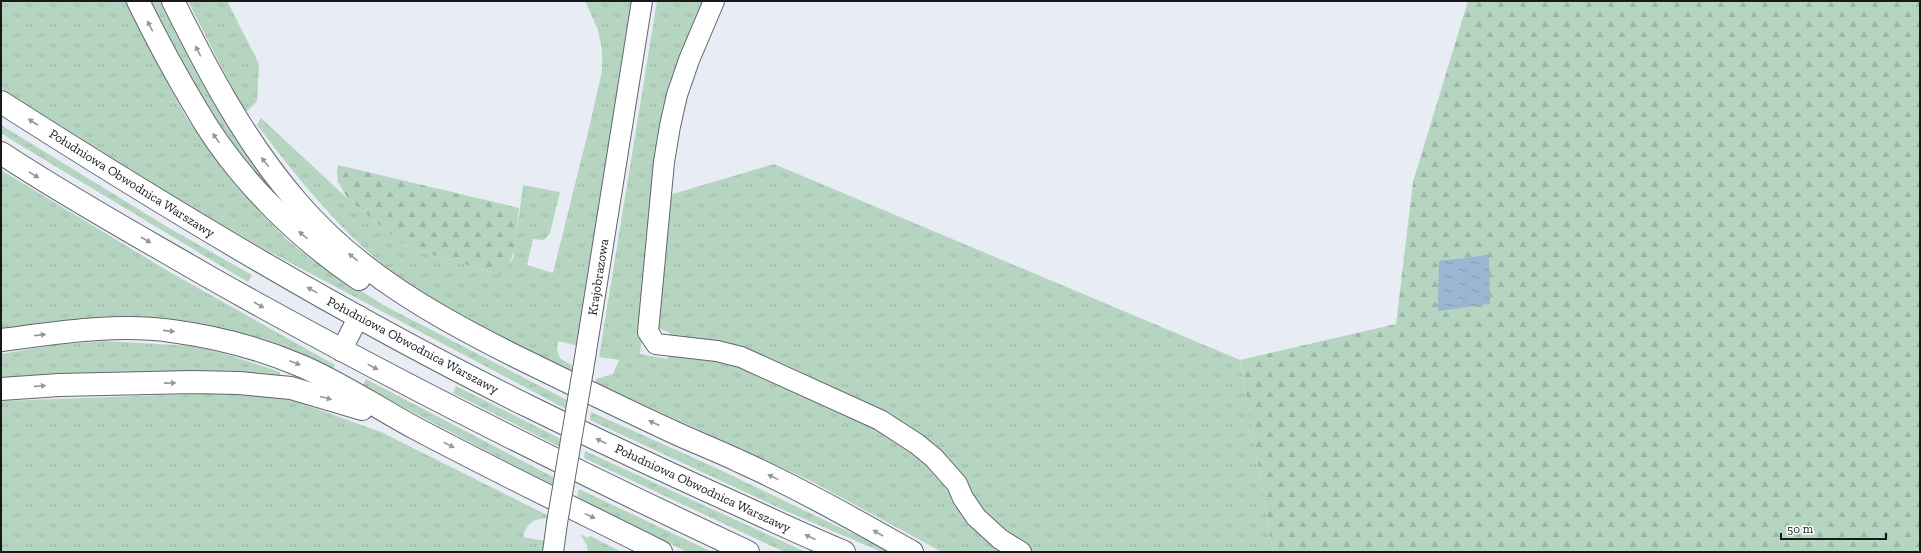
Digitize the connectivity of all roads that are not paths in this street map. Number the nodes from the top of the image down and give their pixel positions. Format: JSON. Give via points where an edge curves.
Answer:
{"nodes":[{"id":1,"x":138,"y":1,"type":"edge"},
{"id":2,"x":173,"y":1,"type":"edge"},
{"id":3,"x":642,"y":1,"type":"edge"},
{"id":4,"x":714,"y":1,"type":"edge"},
{"id":5,"x":1,"y":102,"type":"edge"},
{"id":6,"x":1,"y":153,"type":"edge"},
{"id":7,"x":359,"y":316,"type":"junction"},
{"id":8,"x":1,"y":340,"type":"edge"},
{"id":9,"x":342,"y":351,"type":"junction"},
{"id":10,"x":543,"y":370,"type":"junction"},
{"id":11,"x":1,"y":389,"type":"edge"},
{"id":12,"x":414,"y":427,"type":"junction"},
{"id":13,"x":552,"y":552,"type":"edge"},
{"id":14,"x":661,"y":552,"type":"edge"},
{"id":15,"x":748,"y":552,"type":"edge"},
{"id":16,"x":844,"y":552,"type":"edge"},
{"id":17,"x":912,"y":552,"type":"edge"},
{"id":18,"x":1021,"y":552,"type":"edge"}],
"edges":[{"from":10,"to":1,"type":"highway","one_way":true,"via":[[456,334],[403,306],[344,268],[286,221],[238,167],[197,112]]},
{"from":10,"to":2,"type":"highway","one_way":true,"via":[[437,315],[387,284],[349,254],[299,205],[263,160],[234,117]]},
{"from":3,"to":13,"type":"street","name":"Krajobrazowa","bridge":true},
{"from":4,"to":18,"type":"street","via":[[689,60],[670,126],[664,162],[648,332],[656,344],[717,351],[741,357],[891,427],[934,458],[957,484],[976,517],[1000,539]]},
{"from":7,"to":5,"type":"highway","name":"Południowa Obwodnica Warszawy","one_way":true,"via":[[205,229]]},
{"from":6,"to":9,"type":"highway","one_way":true,"via":[[103,216]]},
{"from":7,"to":9,"type":"street"},
{"from":16,"to":7,"type":"highway","name":"Południowa Obwodnica Warszawy","one_way":true,"via":[[529,406]]},
{"from":8,"to":12,"type":"highway","one_way":true,"via":[[82,330],[131,328],[170,330],[213,338],[255,348],[300,365]]},
{"from":9,"to":15,"type":"highway","one_way":true,"via":[[542,455]]},
{"from":17,"to":10,"type":"highway","one_way":true,"via":[[808,494]]},
{"from":11,"to":12,"type":"highway","one_way":true,"via":[[194,382],[284,387],[341,402]]},
{"from":12,"to":14,"type":"highway","one_way":true}]}
